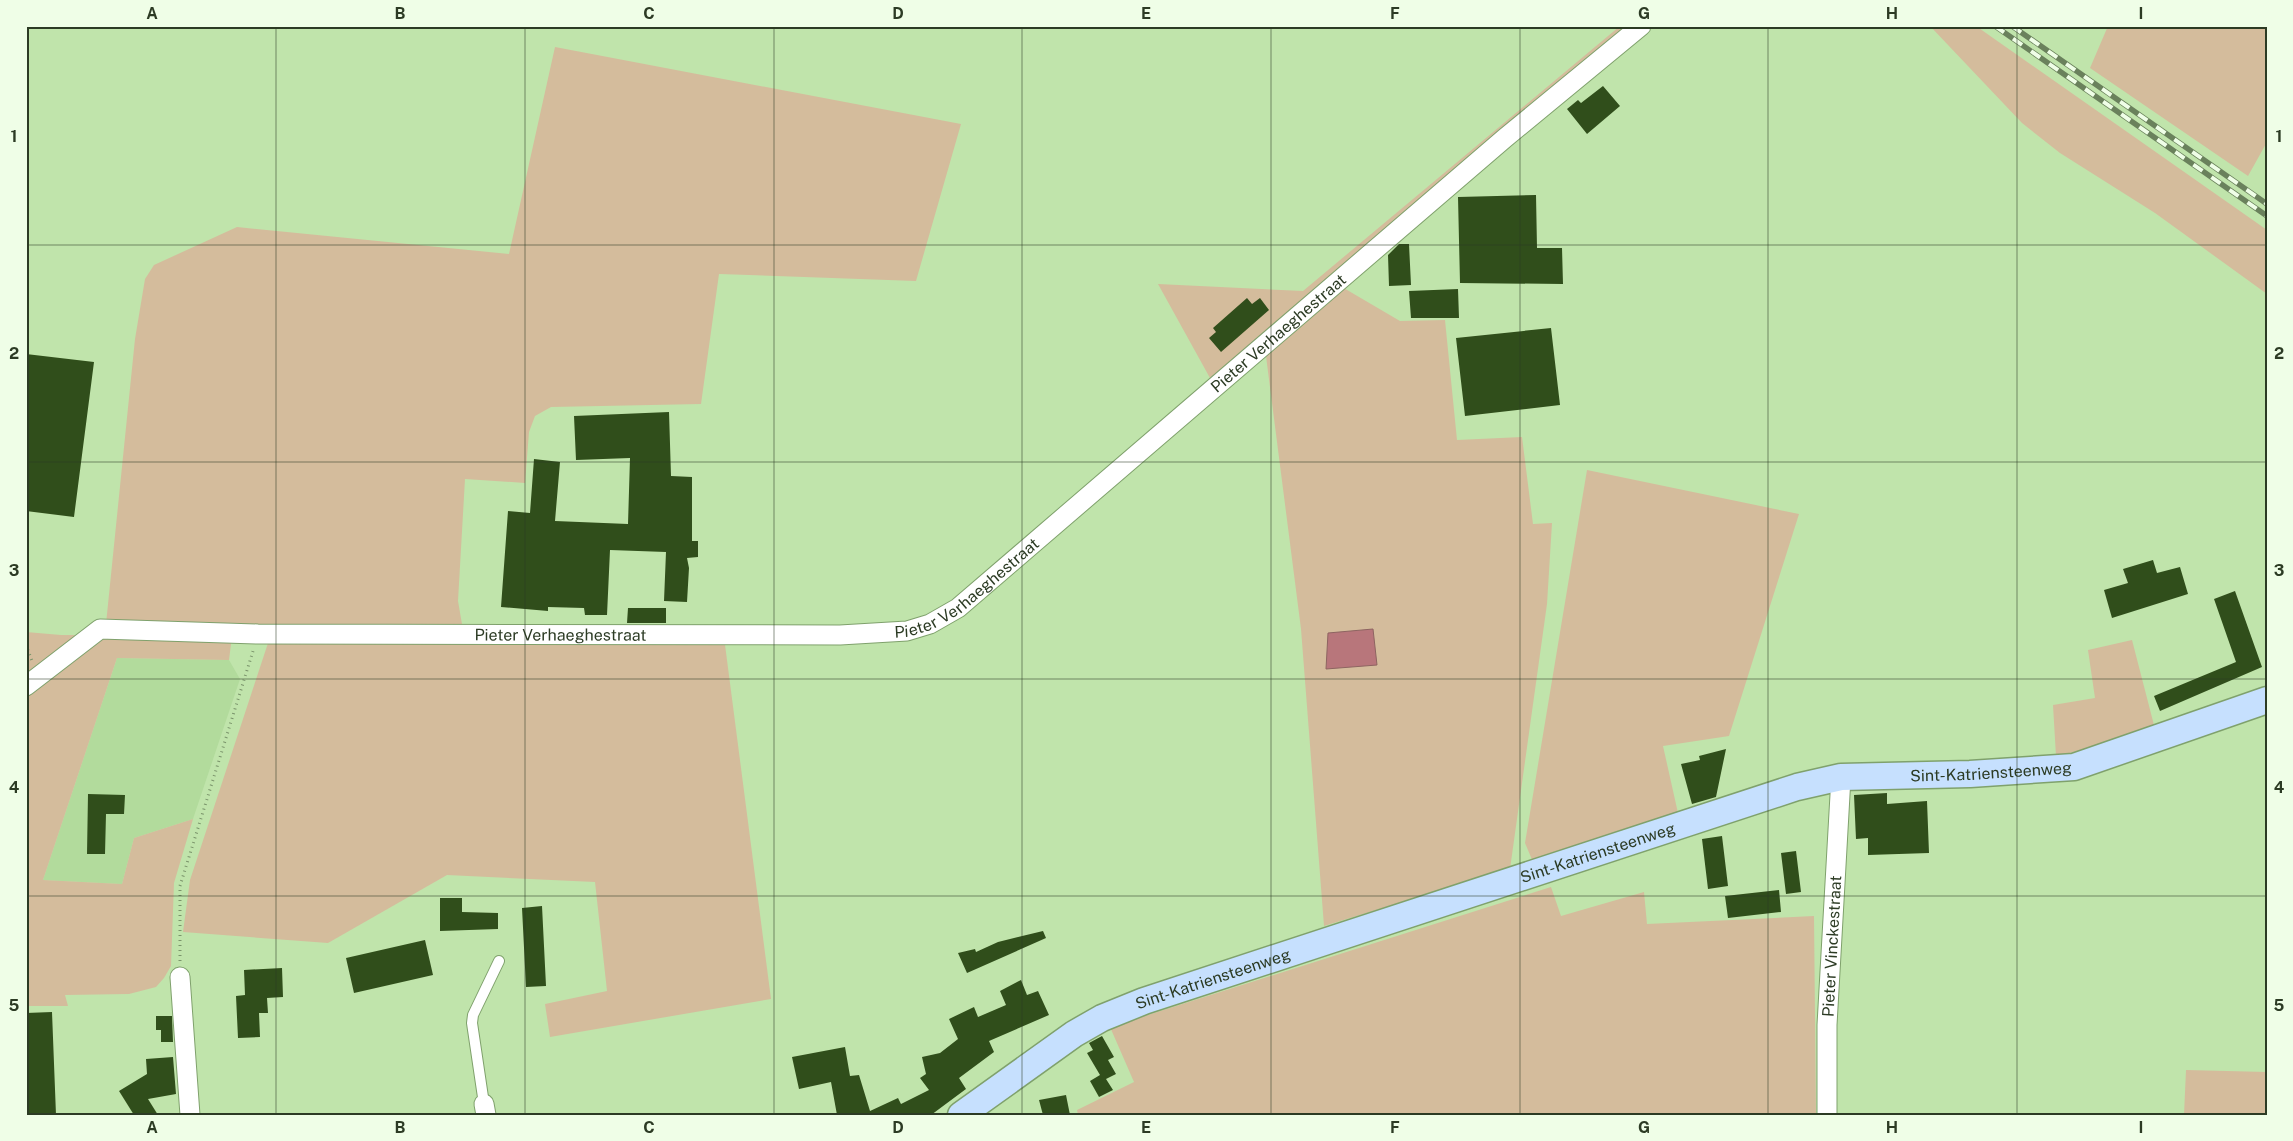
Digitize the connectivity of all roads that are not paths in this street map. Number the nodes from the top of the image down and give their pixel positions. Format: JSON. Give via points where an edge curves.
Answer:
{"nodes":[{"id":1,"x":1641,"y":26,"type":"edge"},
{"id":2,"x":26,"y":686,"type":"edge"},
{"id":3,"x":2267,"y":700,"type":"edge"},
{"id":4,"x":1841,"y":777,"type":"junction"},
{"id":5,"x":500,"y":961,"type":"dead end"},
{"id":6,"x":180,"y":977,"type":"road end"},
{"id":7,"x":485,"y":1109,"type":"edge"},
{"id":8,"x":190,"y":1115,"type":"edge"},
{"id":9,"x":961,"y":1115,"type":"edge"},
{"id":10,"x":1827,"y":1115,"type":"edge"}],
"edges":[{"from":1,"to":2,"type":"street","name":"Pieter Verhaeghestraat","via":[[1505,138],[958,608],[930,624],[907,631],[840,635],[258,634],[100,629]]},
{"from":3,"to":4,"type":"street","name":"Sint-Katriensteenweg","via":[[2074,767],[1970,774]]},
{"from":4,"to":9,"type":"street","name":"Sint-Katriensteenweg","via":[[1797,787],[1144,1001],[1102,1018],[1074,1034]]},
{"from":4,"to":10,"type":"street","name":"Pieter Vinckestraat","via":[[1827,1025]]},
{"from":5,"to":7,"type":"lane","via":[[472,1023]]},
{"from":6,"to":8,"type":"street"}]}
